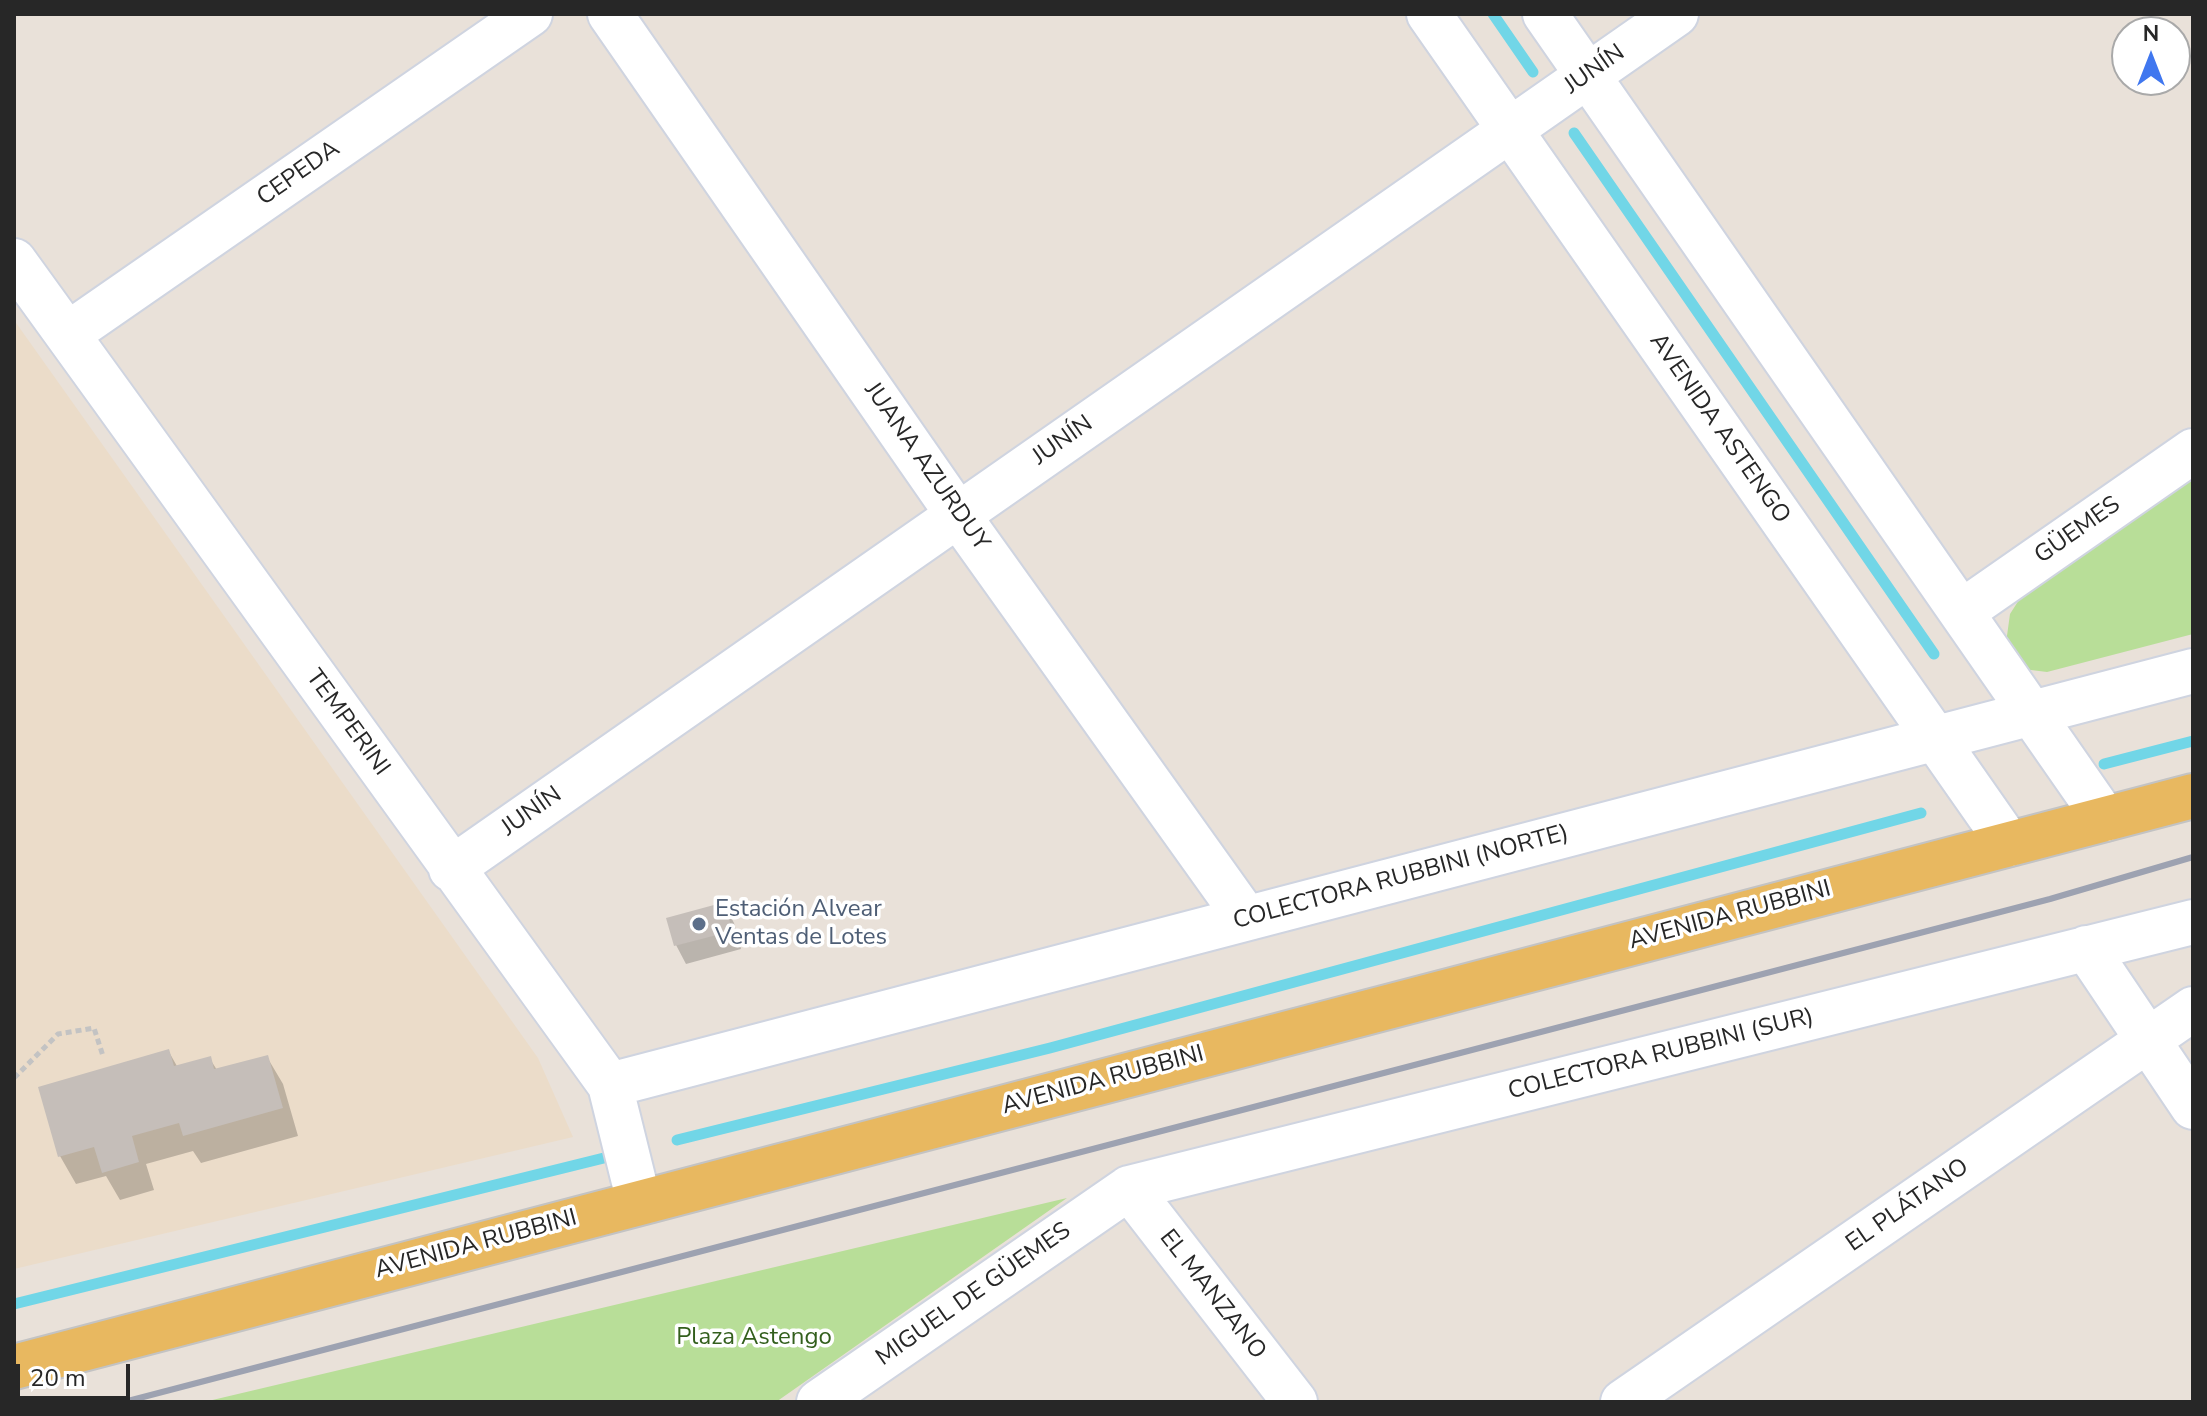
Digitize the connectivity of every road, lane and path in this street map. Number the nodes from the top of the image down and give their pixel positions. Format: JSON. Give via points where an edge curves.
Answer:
{"nodes":[{"id":1,"x":530,"y":14,"type":"edge"},
{"id":2,"x":610,"y":14,"type":"edge"},
{"id":3,"x":1429,"y":14,"type":"edge"},
{"id":4,"x":1545,"y":14,"type":"edge"},
{"id":5,"x":1676,"y":14,"type":"edge"},
{"id":6,"x":1588,"y":75,"type":"junction"},
{"id":7,"x":1510,"y":130,"type":"junction"},
{"id":8,"x":14,"y":261,"type":"edge"},
{"id":9,"x":68,"y":334,"type":"junction"},
{"id":10,"x":2193,"y":451,"type":"edge"},
{"id":11,"x":958,"y":515,"type":"junction"},
{"id":12,"x":1963,"y":611,"type":"junction"},
{"id":13,"x":2193,"y":671,"type":"edge"},
{"id":14,"x":2032,"y":714,"type":"junction"},
{"id":15,"x":1936,"y":739,"type":"junction"},
{"id":16,"x":2193,"y":796,"type":"edge"},
{"id":17,"x":2105,"y":819,"type":"junction"},
{"id":18,"x":2009,"y":844,"type":"junction"},
{"id":19,"x":451,"y":869,"type":"junction"},
{"id":20,"x":1246,"y":918,"type":"junction"},
{"id":21,"x":2188,"y":930,"type":"edge"},
{"id":22,"x":2086,"y":948,"type":"junction"},
{"id":23,"x":2193,"y":1009,"type":"edge"},
{"id":24,"x":2148,"y":1040,"type":"junction"},
{"id":25,"x":103,"y":1056,"type":"dead end"},
{"id":26,"x":14,"y":1078,"type":"edge"},
{"id":27,"x":610,"y":1085,"type":"junction"},
{"id":28,"x":2193,"y":1107,"type":"edge"},
{"id":29,"x":1129,"y":1188,"type":"junction"},
{"id":30,"x":639,"y":1202,"type":"junction"},
{"id":31,"x":14,"y":1367,"type":"edge"},
{"id":32,"x":819,"y":1402,"type":"edge"},
{"id":33,"x":1295,"y":1402,"type":"edge"},
{"id":34,"x":1623,"y":1402,"type":"edge"}],
"edges":[{"from":1,"to":9,"type":"street","name":"CEPEDA"},
{"from":2,"to":11,"type":"street","name":"JUANA AZURDUY"},
{"from":3,"to":7,"type":"street","name":"AVENIDA ASTENGO"},
{"from":4,"to":6,"type":"street"},
{"from":5,"to":6,"type":"street","name":"JUNÍN"},
{"from":6,"to":7,"type":"street","name":"JUNÍN"},
{"from":6,"to":12,"type":"street"},
{"from":7,"to":11,"type":"street","name":"JUNÍN"},
{"from":7,"to":15,"type":"street","name":"AVENIDA ASTENGO"},
{"from":8,"to":9,"type":"street","name":"TEMPERINI"},
{"from":9,"to":19,"type":"street","name":"TEMPERINI"},
{"from":10,"to":12,"type":"street","name":"GÜEMES"},
{"from":11,"to":19,"type":"street","name":"JUNÍN"},
{"from":11,"to":20,"type":"street","name":"JUANA AZURDUY"},
{"from":12,"to":14,"type":"street"},
{"from":13,"to":14,"type":"street","name":"COLECTORA RUBBINI (NORTE)"},
{"from":14,"to":15,"type":"street","name":"COLECTORA RUBBINI (NORTE)"},
{"from":14,"to":17,"type":"street"},
{"from":15,"to":18,"type":"street","name":"AVENIDA ASTENGO"},
{"from":15,"to":20,"type":"street","name":"COLECTORA RUBBINI (NORTE)"},
{"from":16,"to":17,"type":"main road","name":"AVENIDA RUBBINI"},
{"from":17,"to":18,"type":"main road","name":"AVENIDA RUBBINI"},
{"from":18,"to":30,"type":"main road","name":"AVENIDA RUBBINI"},
{"from":19,"to":27,"type":"street","name":"TEMPERINI"},
{"from":20,"to":27,"type":"street","name":"COLECTORA RUBBINI (NORTE)"},
{"from":21,"to":22,"type":"street","name":"COLECTORA RUBBINI (SUR)"},
{"from":22,"to":24,"type":"street"},
{"from":22,"to":29,"type":"street","name":"COLECTORA RUBBINI (SUR)"},
{"from":23,"to":24,"type":"street","name":"EL PLÁTANO"},
{"from":24,"to":28,"type":"street"},
{"from":24,"to":34,"type":"street","name":"EL PLÁTANO"},
{"from":25,"to":26,"type":"path","via":[[94,1028],[58,1034]]},
{"from":27,"to":30,"type":"street","name":"TEMPERINI"},
{"from":29,"to":32,"type":"street","name":"MIGUEL DE GÜEMES"},
{"from":29,"to":33,"type":"street","name":"EL MANZANO"},
{"from":30,"to":31,"type":"main road","name":"AVENIDA RUBBINI"}]}
